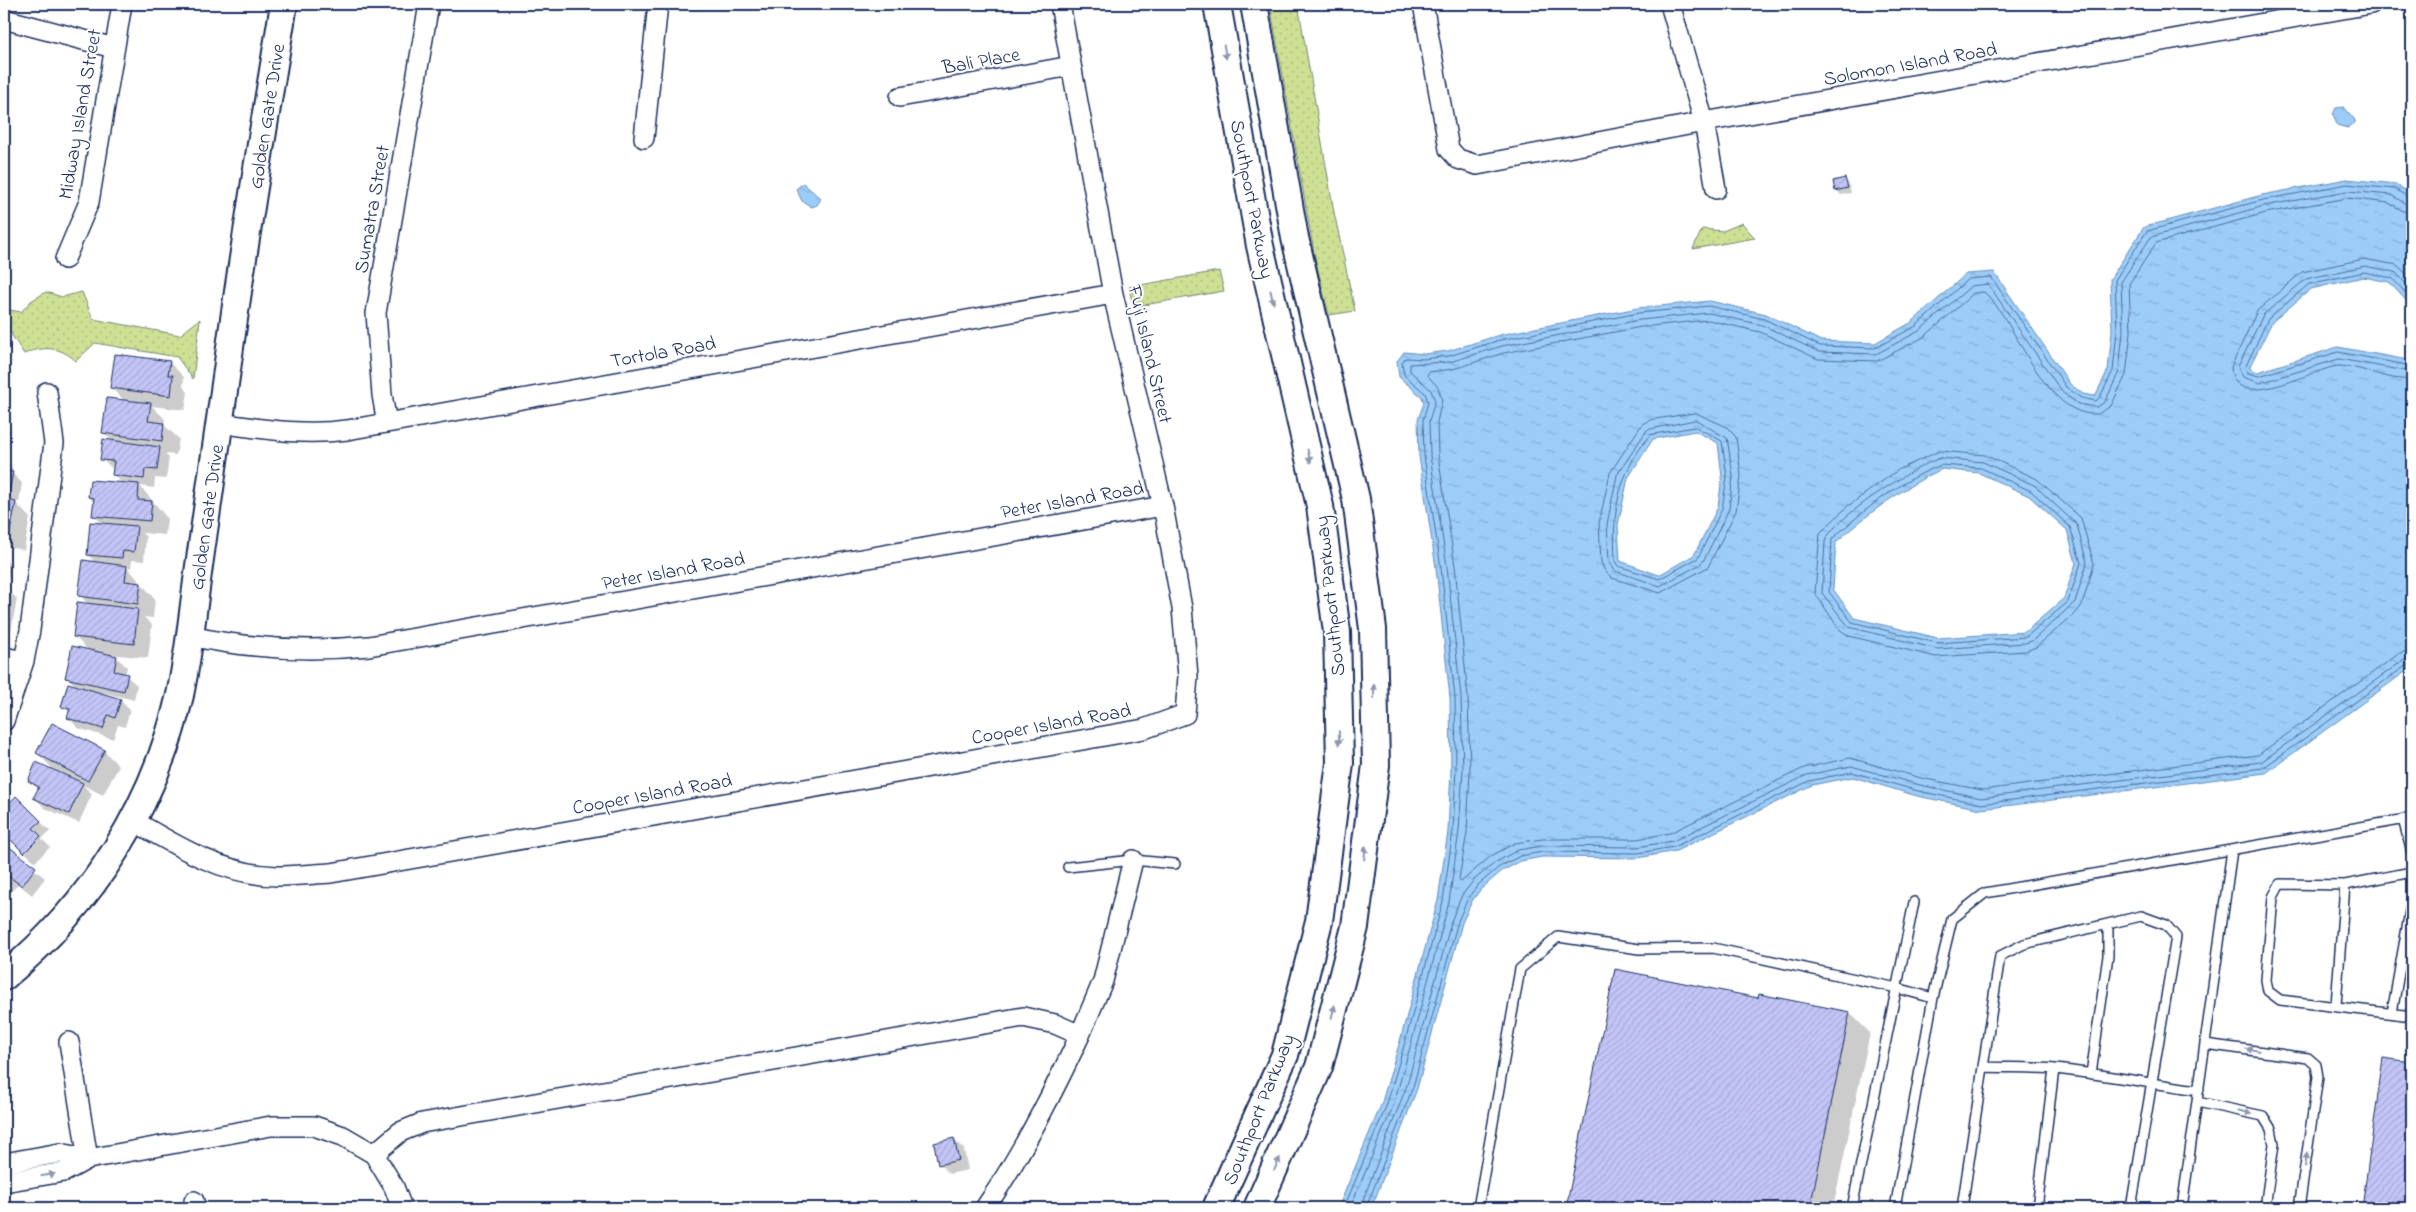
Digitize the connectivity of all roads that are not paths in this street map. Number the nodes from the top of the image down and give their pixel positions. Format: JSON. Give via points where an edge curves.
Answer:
{"nodes":[{"id":1,"x":122,"y":4,"type":"edge"},
{"id":2,"x":284,"y":4,"type":"edge"},
{"id":3,"x":429,"y":4,"type":"edge"},
{"id":4,"x":658,"y":4,"type":"edge"},
{"id":5,"x":1060,"y":4,"type":"edge"},
{"id":6,"x":1217,"y":4,"type":"edge"},
{"id":7,"x":1254,"y":4,"type":"edge"},
{"id":8,"x":1422,"y":4,"type":"edge"},
{"id":9,"x":1670,"y":4,"type":"edge"},
{"id":10,"x":2371,"y":4,"type":"edge"},
{"id":11,"x":4,"y":19,"type":"edge"},
{"id":12,"x":114,"y":48,"type":"junction"},
{"id":13,"x":1071,"y":66,"type":"junction"},
{"id":14,"x":900,"y":97,"type":"dead end"},
{"id":15,"x":1704,"y":122,"type":"junction"},
{"id":16,"x":644,"y":138,"type":"dead end"},
{"id":17,"x":1716,"y":189,"type":"dead end"},
{"id":18,"x":65,"y":259,"type":"dead end"},
{"id":19,"x":1114,"y":294,"type":"junction"},
{"id":20,"x":47,"y":392,"type":"dead end"},
{"id":21,"x":219,"y":423,"type":"junction"},
{"id":22,"x":387,"y":423,"type":"junction"},
{"id":23,"x":1163,"y":506,"type":"junction"},
{"id":24,"x":190,"y":636,"type":"junction"},
{"id":25,"x":4,"y":657,"type":"edge"},
{"id":26,"x":24,"y":661,"type":"junction"},
{"id":27,"x":1185,"y":714,"type":"joint"},
{"id":28,"x":4,"y":721,"type":"edge"},
{"id":29,"x":2408,"y":819,"type":"edge"},
{"id":30,"x":134,"y":821,"type":"junction"},
{"id":31,"x":2232,"y":850,"type":"junction"},
{"id":32,"x":2412,"y":853,"type":"edge"},
{"id":33,"x":1133,"y":860,"type":"junction"},
{"id":34,"x":1175,"y":864,"type":"dead end"},
{"id":35,"x":1068,"y":867,"type":"dead end"},
{"id":36,"x":2412,"y":872,"type":"edge"},
{"id":37,"x":2345,"y":886,"type":"junction"},
{"id":38,"x":2412,"y":899,"type":"edge"},
{"id":39,"x":1914,"y":902,"type":"dead end"},
{"id":40,"x":2108,"y":925,"type":"junction"},
{"id":41,"x":4,"y":977,"type":"edge"},
{"id":42,"x":1897,"y":988,"type":"junction"},
{"id":43,"x":1933,"y":998,"type":"junction"},
{"id":44,"x":2336,"y":1005,"type":"junction"},
{"id":45,"x":2392,"y":1013,"type":"junction"},
{"id":46,"x":2412,"y":1016,"type":"edge"},
{"id":47,"x":1080,"y":1035,"type":"junction"},
{"id":48,"x":69,"y":1042,"type":"dead end"},
{"id":49,"x":2205,"y":1044,"type":"junction"},
{"id":50,"x":1982,"y":1067,"type":"junction"},
{"id":51,"x":2054,"y":1069,"type":"junction"},
{"id":52,"x":2091,"y":1074,"type":"junction"},
{"id":53,"x":2151,"y":1084,"type":"junction"},
{"id":54,"x":2199,"y":1090,"type":"junction"},
{"id":55,"x":2197,"y":1102,"type":"junction"},
{"id":56,"x":374,"y":1154,"type":"junction"},
{"id":57,"x":88,"y":1159,"type":"junction"},
{"id":58,"x":4,"y":1163,"type":"edge"},
{"id":59,"x":4,"y":1182,"type":"edge"},
{"id":60,"x":402,"y":1208,"type":"edge"},
{"id":61,"x":985,"y":1208,"type":"edge"},
{"id":62,"x":1216,"y":1208,"type":"edge"},
{"id":63,"x":1257,"y":1208,"type":"edge"},
{"id":64,"x":1478,"y":1208,"type":"edge"},
{"id":65,"x":1852,"y":1208,"type":"edge"},
{"id":66,"x":1895,"y":1208,"type":"edge"},
{"id":67,"x":1962,"y":1208,"type":"edge"},
{"id":68,"x":2037,"y":1208,"type":"edge"},
{"id":69,"x":2131,"y":1208,"type":"edge"},
{"id":70,"x":2182,"y":1208,"type":"edge"},
{"id":71,"x":2265,"y":1208,"type":"edge"},
{"id":72,"x":2299,"y":1208,"type":"edge"}],
"edges":[{"from":1,"to":12,"type":"street","name":"Midway Island Street"},
{"from":2,"to":21,"type":"main road","name":"Golden Gate Drive"},
{"from":3,"to":22,"type":"street","name":"Sumatra Street","via":[[376,313]]},
{"from":4,"to":16,"type":"street"},
{"from":5,"to":13,"type":"street","name":"Fuji Island Street"},
{"from":6,"to":62,"type":"main road","name":"Southport Parkway","one_way":true,"via":[[1260,246],[1320,506],[1337,632],[1340,763],[1319,920],[1285,1056]]},
{"from":63,"to":7,"type":"main road","name":"Southport Parkway","one_way":true,"via":[[1319,1067],[1355,927],[1376,765],[1373,629],[1356,499],[1296,238]]},
{"from":8,"to":15,"type":"street","name":"Solomon Island Road","via":[[1449,149],[1458,160],[1477,165]]},
{"from":9,"to":15,"type":"street"},
{"from":10,"to":15,"type":"street","name":"Solomon Island Road"},
{"from":11,"to":12,"type":"street"},
{"from":12,"to":18,"type":"street","name":"Midway Island Street","via":[[89,202]]},
{"from":13,"to":14,"type":"street","name":"Bali Place"},
{"from":13,"to":19,"type":"street","name":"Fuji Island Street"},
{"from":15,"to":17,"type":"street"},
{"from":19,"to":22,"type":"street","name":"Tortola Road"},
{"from":19,"to":23,"type":"street","name":"Fuji Island Street"},
{"from":20,"to":26,"type":"street","via":[[54,443]]},
{"from":21,"to":22,"type":"street","name":"Tortola Road","via":[[319,434]]},
{"from":21,"to":24,"type":"main road","name":"Golden Gate Drive"},
{"from":23,"to":24,"type":"street","name":"Peter Island Road","via":[[369,646],[289,650]]},
{"from":23,"to":27,"type":"street","name":"Fuji Island Street","via":[[1182,608],[1188,676]]},
{"from":24,"to":30,"type":"main road","name":"Golden Gate Drive","via":[[170,731]]},
{"from":25,"to":26,"type":"street"},
{"from":26,"to":28,"type":"street"},
{"from":27,"to":30,"type":"street","name":"Cooper Island Road","via":[[1144,729],[331,873],[275,876],[228,868],[198,857]]},
{"from":29,"to":31,"type":"lane"},
{"from":29,"to":32,"type":"lane"},
{"from":30,"to":41,"type":"main road","name":"Golden Gate Drive","via":[[80,901],[53,932]]},
{"from":31,"to":43,"type":"lane","via":[[1985,893],[1952,919]]},
{"from":31,"to":49,"type":"lane"},
{"from":33,"to":34,"type":"lane"},
{"from":33,"to":35,"type":"lane"},
{"from":33,"to":47,"type":"street","via":[[1103,981]]},
{"from":36,"to":37,"type":"lane"},
{"from":37,"to":44,"type":"lane"},
{"from":37,"to":44,"type":"lane","via":[[2280,884],[2273,897],[2266,980],[2268,991],[2280,1000]]},
{"from":38,"to":45,"type":"lane"},
{"from":39,"to":42,"type":"lane"},
{"from":40,"to":50,"type":"lane","via":[[2024,944],[2000,956]]},
{"from":40,"to":52,"type":"lane","via":[[2108,956]]},
{"from":40,"to":53,"type":"lane","via":[[2141,916],[2166,925],[2176,937]]},
{"from":42,"to":43,"type":"lane"},
{"from":42,"to":64,"type":"lane","via":[[1713,948],[1639,949],[1558,938],[1520,968]]},
{"from":42,"to":65,"type":"lane"},
{"from":43,"to":66,"type":"lane"},
{"from":44,"to":45,"type":"lane"},
{"from":45,"to":46,"type":"lane"},
{"from":47,"to":56,"type":"street","via":[[1023,1016],[422,1124],[400,1132]]},
{"from":47,"to":61,"type":"street","via":[[1040,1119]]},
{"from":48,"to":57,"type":"street"},
{"from":49,"to":54,"type":"lane"},
{"from":72,"to":49,"type":"lane","one_way":true,"via":[[2318,1077],[2316,1065],[2308,1058]]},
{"from":50,"to":51,"type":"lane"},
{"from":50,"to":67,"type":"lane"},
{"from":51,"to":52,"type":"lane"},
{"from":51,"to":68,"type":"lane"},
{"from":52,"to":53,"type":"lane"},
{"from":53,"to":54,"type":"lane"},
{"from":53,"to":69,"type":"lane"},
{"from":54,"to":55,"type":"lane"},
{"from":55,"to":70,"type":"lane"},
{"from":55,"to":71,"type":"lane","one_way":true,"via":[[2263,1116],[2271,1129],[2274,1144]]},
{"from":56,"to":57,"type":"street","via":[[343,1136],[314,1126],[271,1126]]},
{"from":56,"to":60,"type":"street","via":[[394,1187]]},
{"from":57,"to":58,"type":"street","via":[[60,1153]]},
{"from":59,"to":57,"type":"street","one_way":true,"via":[[64,1172]]}]}
